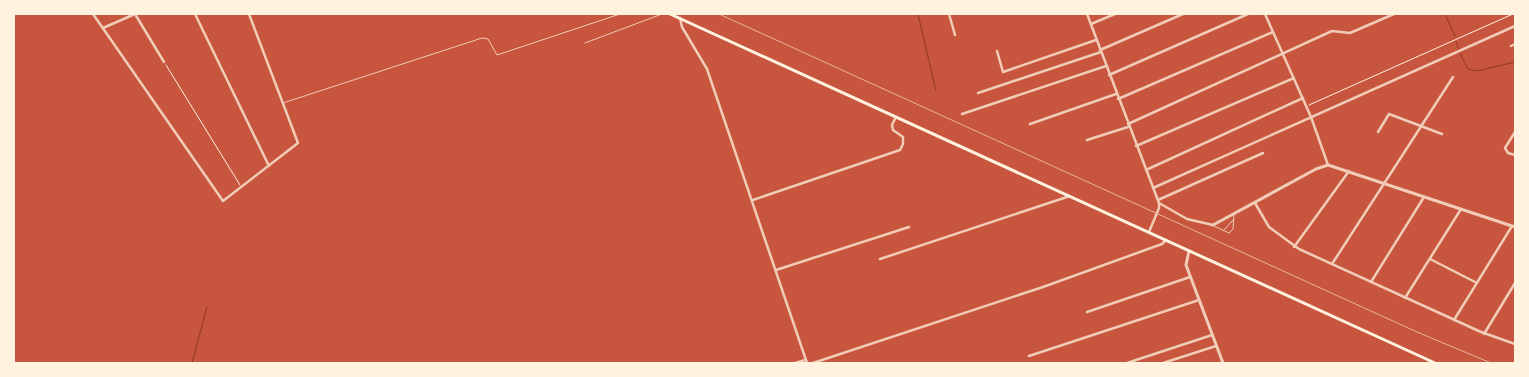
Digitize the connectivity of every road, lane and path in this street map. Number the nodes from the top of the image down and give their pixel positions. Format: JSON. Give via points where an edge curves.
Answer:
{"nodes":[{"id":1,"x":93,"y":14,"type":"edge"},
{"id":2,"x":135,"y":14,"type":"edge"},
{"id":3,"x":194,"y":14,"type":"edge"},
{"id":4,"x":249,"y":14,"type":"edge"},
{"id":5,"x":620,"y":14,"type":"edge"},
{"id":6,"x":662,"y":14,"type":"edge"},
{"id":7,"x":670,"y":14,"type":"edge"},
{"id":8,"x":949,"y":14,"type":"edge"},
{"id":9,"x":1086,"y":14,"type":"edge"},
{"id":10,"x":1115,"y":14,"type":"edge"},
{"id":11,"x":1183,"y":14,"type":"edge"},
{"id":12,"x":1248,"y":14,"type":"edge"},
{"id":13,"x":1265,"y":14,"type":"edge"},
{"id":14,"x":1394,"y":14,"type":"edge"},
{"id":15,"x":1513,"y":14,"type":"edge"},
{"id":16,"x":680,"y":18,"type":"junction"},
{"id":17,"x":1091,"y":24,"type":"junction"},
{"id":18,"x":1515,"y":26,"type":"edge"},
{"id":19,"x":103,"y":28,"type":"junction"},
{"id":20,"x":1273,"y":32,"type":"junction"},
{"id":21,"x":955,"y":35,"type":"dead end"},
{"id":22,"x":1096,"y":40,"type":"junction"},
{"id":23,"x":585,"y":43,"type":"dead end"},
{"id":24,"x":1515,"y":44,"type":"edge"},
{"id":25,"x":1511,"y":46,"type":"dead end"},
{"id":26,"x":997,"y":51,"type":"dead end"},
{"id":27,"x":1100,"y":51,"type":"junction"},
{"id":28,"x":1283,"y":53,"type":"junction"},
{"id":29,"x":164,"y":62,"type":"joint"},
{"id":30,"x":1106,"y":66,"type":"junction"},
{"id":31,"x":1109,"y":75,"type":"junction"},
{"id":32,"x":1453,"y":77,"type":"dead end"},
{"id":33,"x":1294,"y":78,"type":"junction"},
{"id":34,"x":978,"y":93,"type":"dead end"},
{"id":35,"x":1116,"y":94,"type":"junction"},
{"id":36,"x":1303,"y":98,"type":"junction"},
{"id":37,"x":1118,"y":99,"type":"junction"},
{"id":38,"x":283,"y":103,"type":"junction"},
{"id":39,"x":1307,"y":106,"type":"junction"},
{"id":40,"x":962,"y":114,"type":"dead end"},
{"id":41,"x":896,"y":117,"type":"junction"},
{"id":42,"x":1311,"y":117,"type":"junction"},
{"id":43,"x":1030,"y":124,"type":"dead end"},
{"id":44,"x":1128,"y":125,"type":"junction"},
{"id":45,"x":1421,"y":125,"type":"junction"},
{"id":46,"x":1378,"y":132,"type":"dead end"},
{"id":47,"x":1515,"y":132,"type":"edge"},
{"id":48,"x":1442,"y":134,"type":"dead end"},
{"id":49,"x":1087,"y":140,"type":"dead end"},
{"id":50,"x":1136,"y":146,"type":"junction"},
{"id":51,"x":1263,"y":153,"type":"dead end"},
{"id":52,"x":1515,"y":155,"type":"edge"},
{"id":53,"x":1328,"y":165,"type":"junction"},
{"id":54,"x":269,"y":166,"type":"junction"},
{"id":55,"x":1146,"y":170,"type":"junction"},
{"id":56,"x":1348,"y":171,"type":"junction"},
{"id":57,"x":1383,"y":183,"type":"junction"},
{"id":58,"x":241,"y":187,"type":"junction"},
{"id":59,"x":1153,"y":188,"type":"junction"},
{"id":60,"x":1070,"y":196,"type":"junction"},
{"id":61,"x":1424,"y":197,"type":"junction"},
{"id":62,"x":753,"y":200,"type":"junction"},
{"id":63,"x":1158,"y":202,"type":"junction"},
{"id":64,"x":1255,"y":204,"type":"junction"},
{"id":65,"x":1461,"y":209,"type":"junction"},
{"id":66,"x":1234,"y":217,"type":"junction"},
{"id":67,"x":1213,"y":225,"type":"junction"},
{"id":68,"x":909,"y":227,"type":"dead end"},
{"id":69,"x":1514,"y":227,"type":"edge"},
{"id":70,"x":1222,"y":231,"type":"junction"},
{"id":71,"x":1149,"y":232,"type":"junction"},
{"id":72,"x":1166,"y":240,"type":"junction"},
{"id":73,"x":1294,"y":247,"type":"junction"},
{"id":74,"x":1190,"y":251,"type":"junction"},
{"id":75,"x":880,"y":259,"type":"dead end"},
{"id":76,"x":1430,"y":259,"type":"junction"},
{"id":77,"x":1332,"y":264,"type":"junction"},
{"id":78,"x":776,"y":270,"type":"junction"},
{"id":79,"x":1191,"y":277,"type":"junction"},
{"id":80,"x":1371,"y":282,"type":"junction"},
{"id":81,"x":1477,"y":283,"type":"junction"},
{"id":82,"x":1515,"y":283,"type":"edge"},
{"id":83,"x":1405,"y":298,"type":"junction"},
{"id":84,"x":1199,"y":300,"type":"junction"},
{"id":85,"x":1087,"y":312,"type":"dead end"},
{"id":86,"x":1454,"y":320,"type":"junction"},
{"id":87,"x":1484,"y":334,"type":"junction"},
{"id":88,"x":1212,"y":335,"type":"junction"},
{"id":89,"x":1515,"y":344,"type":"edge"},
{"id":90,"x":1216,"y":346,"type":"junction"},
{"id":91,"x":1029,"y":356,"type":"dead end"},
{"id":92,"x":807,"y":361,"type":"edge"},
{"id":93,"x":795,"y":363,"type":"edge"},
{"id":94,"x":813,"y":363,"type":"edge"},
{"id":95,"x":1127,"y":363,"type":"edge"},
{"id":96,"x":1163,"y":363,"type":"edge"},
{"id":97,"x":1223,"y":363,"type":"edge"},
{"id":98,"x":1435,"y":363,"type":"edge"}],
"edges":[{"from":1,"to":19,"type":"street"},
{"from":2,"to":19,"type":"street"},
{"from":2,"to":29,"type":"street"},
{"from":3,"to":54,"type":"street"},
{"from":4,"to":38,"type":"street"},
{"from":5,"to":38,"type":"lane","via":[[498,55],[488,39],[482,38]]},
{"from":6,"to":23,"type":"lane"},
{"from":7,"to":16,"type":"main road"},
{"from":8,"to":21,"type":"street"},
{"from":9,"to":17,"type":"street"},
{"from":10,"to":17,"type":"street"},
{"from":11,"to":27,"type":"street"},
{"from":12,"to":31,"type":"street"},
{"from":13,"to":20,"type":"street"},
{"from":14,"to":28,"type":"street","via":[[1350,33],[1332,31]]},
{"from":15,"to":39,"type":"path"},
{"from":16,"to":41,"type":"main road"},
{"from":16,"to":62,"type":"street","via":[[707,69]]},
{"from":17,"to":22,"type":"street"},
{"from":18,"to":42,"type":"street"},
{"from":19,"to":58,"type":"street","via":[[223,202]]},
{"from":20,"to":28,"type":"street"},
{"from":20,"to":37,"type":"street"},
{"from":22,"to":26,"type":"street","via":[[1002,72]]},
{"from":22,"to":27,"type":"street"},
{"from":24,"to":25,"type":"street"},
{"from":27,"to":30,"type":"street"},
{"from":27,"to":34,"type":"street"},
{"from":28,"to":33,"type":"street"},
{"from":28,"to":44,"type":"street"},
{"from":29,"to":58,"type":"path"},
{"from":30,"to":31,"type":"street"},
{"from":30,"to":40,"type":"street"},
{"from":31,"to":35,"type":"street"},
{"from":32,"to":45,"type":"street"},
{"from":33,"to":36,"type":"street"},
{"from":33,"to":50,"type":"street"},
{"from":35,"to":37,"type":"street"},
{"from":35,"to":43,"type":"street"},
{"from":36,"to":39,"type":"street"},
{"from":36,"to":55,"type":"street"},
{"from":37,"to":44,"type":"street"},
{"from":38,"to":54,"type":"street","via":[[298,143]]},
{"from":39,"to":42,"type":"street"},
{"from":41,"to":60,"type":"main road"},
{"from":41,"to":62,"type":"street","via":[[892,125],[893,130],[903,137],[900,150]]},
{"from":42,"to":53,"type":"street"},
{"from":42,"to":59,"type":"street"},
{"from":44,"to":49,"type":"street"},
{"from":44,"to":50,"type":"street"},
{"from":45,"to":46,"type":"street","via":[[1390,114]]},
{"from":45,"to":48,"type":"street"},
{"from":45,"to":57,"type":"street"},
{"from":47,"to":52,"type":"street","via":[[1505,148]]},
{"from":50,"to":55,"type":"street"},
{"from":51,"to":63,"type":"street"},
{"from":53,"to":56,"type":"street"},
{"from":53,"to":64,"type":"street"},
{"from":54,"to":58,"type":"street"},
{"from":55,"to":59,"type":"street"},
{"from":56,"to":57,"type":"street"},
{"from":56,"to":73,"type":"street"},
{"from":57,"to":61,"type":"street"},
{"from":57,"to":77,"type":"street"},
{"from":59,"to":63,"type":"street"},
{"from":60,"to":71,"type":"main road"},
{"from":60,"to":75,"type":"street"},
{"from":61,"to":65,"type":"street"},
{"from":61,"to":80,"type":"street"},
{"from":62,"to":78,"type":"street"},
{"from":63,"to":67,"type":"street","via":[[1187,219]]},
{"from":63,"to":71,"type":"street","via":[[1160,208]]},
{"from":64,"to":66,"type":"street"},
{"from":64,"to":73,"type":"street","via":[[1269,228]]},
{"from":65,"to":69,"type":"street"},
{"from":65,"to":76,"type":"street"},
{"from":66,"to":67,"type":"street"},
{"from":66,"to":70,"type":"lane"},
{"from":66,"to":70,"type":"lane","via":[[1233,229],[1227,234]]},
{"from":67,"to":70,"type":"lane"},
{"from":68,"to":78,"type":"street"},
{"from":69,"to":81,"type":"street"},
{"from":71,"to":72,"type":"main road"},
{"from":72,"to":74,"type":"main road"},
{"from":72,"to":94,"type":"street","via":[[1098,267]]},
{"from":73,"to":77,"type":"street"},
{"from":74,"to":79,"type":"street","via":[[1185,262]]},
{"from":74,"to":98,"type":"main road"},
{"from":76,"to":81,"type":"street"},
{"from":76,"to":83,"type":"street"},
{"from":77,"to":80,"type":"street"},
{"from":78,"to":92,"type":"street"},
{"from":79,"to":84,"type":"street"},
{"from":79,"to":85,"type":"street"},
{"from":80,"to":83,"type":"street"},
{"from":81,"to":86,"type":"street"},
{"from":82,"to":87,"type":"street"},
{"from":83,"to":86,"type":"street"},
{"from":84,"to":88,"type":"street"},
{"from":84,"to":91,"type":"street"},
{"from":86,"to":87,"type":"street"},
{"from":87,"to":89,"type":"street"},
{"from":88,"to":90,"type":"street"},
{"from":88,"to":95,"type":"street"},
{"from":90,"to":96,"type":"street"},
{"from":90,"to":97,"type":"street"},
{"from":92,"to":93,"type":"street"}]}
